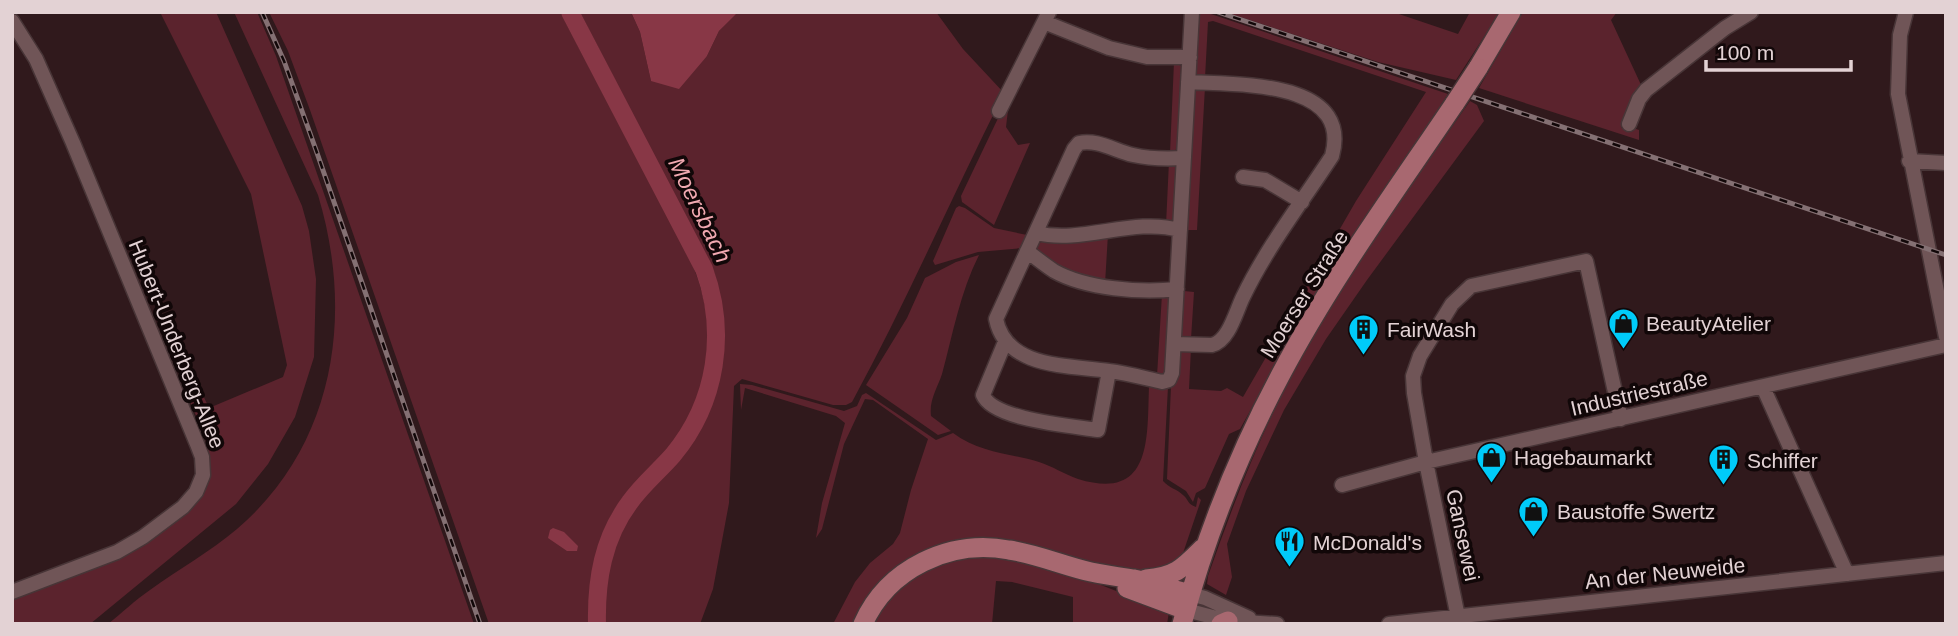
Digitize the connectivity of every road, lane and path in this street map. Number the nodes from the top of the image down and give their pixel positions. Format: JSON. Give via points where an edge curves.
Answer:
{"nodes":[{"id":1,"x":1192,"y":12,"type":"edge"},
{"id":2,"x":1511,"y":12,"type":"edge"},
{"id":3,"x":1751,"y":12,"type":"edge"},
{"id":4,"x":1906,"y":12,"type":"edge"},
{"id":5,"x":1047,"y":17,"type":"edge"},
{"id":6,"x":12,"y":21,"type":"edge"},
{"id":7,"x":1190,"y":57,"type":"junction"},
{"id":8,"x":1188,"y":82,"type":"junction"},
{"id":9,"x":999,"y":111,"type":"dead end"},
{"id":10,"x":1629,"y":124,"type":"dead end"},
{"id":11,"x":1184,"y":158,"type":"junction"},
{"id":12,"x":1909,"y":160,"type":"junction"},
{"id":13,"x":1946,"y":163,"type":"edge"},
{"id":14,"x":1243,"y":177,"type":"dead end"},
{"id":15,"x":1302,"y":202,"type":"junction"},
{"id":16,"x":1180,"y":230,"type":"junction"},
{"id":17,"x":1036,"y":233,"type":"junction"},
{"id":18,"x":1027,"y":251,"type":"junction"},
{"id":19,"x":1177,"y":289,"type":"junction"},
{"id":20,"x":1946,"y":337,"type":"edge"},
{"id":21,"x":1005,"y":342,"type":"junction"},
{"id":22,"x":1174,"y":344,"type":"junction"},
{"id":23,"x":1946,"y":345,"type":"edge"},
{"id":24,"x":1109,"y":370,"type":"junction"},
{"id":25,"x":1763,"y":387,"type":"junction"},
{"id":26,"x":1621,"y":419,"type":"junction"},
{"id":27,"x":1426,"y":462,"type":"junction"},
{"id":28,"x":1342,"y":485,"type":"dead end"},
{"id":29,"x":1206,"y":545,"type":"junction"},
{"id":30,"x":1946,"y":563,"type":"edge"},
{"id":31,"x":1091,"y":572,"type":"junction"},
{"id":32,"x":1847,"y":574,"type":"junction"},
{"id":33,"x":1136,"y":580,"type":"junction"},
{"id":34,"x":12,"y":592,"type":"edge"},
{"id":35,"x":1186,"y":609,"type":"edge"},
{"id":36,"x":1458,"y":617,"type":"junction"},
{"id":37,"x":1253,"y":621,"type":"junction"},
{"id":38,"x":1224,"y":622,"type":"edge"},
{"id":39,"x":863,"y":624,"type":"edge"},
{"id":40,"x":1277,"y":624,"type":"edge"},
{"id":41,"x":1389,"y":624,"type":"edge"}],
"edges":[{"from":1,"to":7,"type":"street"},
{"from":2,"to":29,"type":"main road","name":"Moerser Straße","bridge":true,"via":[[1294,350],[1253,430]]},
{"from":3,"to":10,"type":"street","via":[[1646,90]]},
{"from":4,"to":12,"type":"street","via":[[1900,35],[1898,94]]},
{"from":5,"to":7,"type":"street","via":[[1109,48],[1147,57]]},
{"from":5,"to":9,"type":"street"},
{"from":6,"to":34,"type":"street","name":"Hubert-Underberg-Allee","via":[[36,59],[74,143],[197,444],[203,475],[183,507],[130,545]]},
{"from":7,"to":8,"type":"street"},
{"from":8,"to":11,"type":"street"},
{"from":8,"to":15,"type":"street","via":[[1282,89],[1325,113],[1335,142],[1332,156]]},
{"from":11,"to":16,"type":"street"},
{"from":11,"to":17,"type":"street","via":[[1150,158],[1095,142],[1079,143]]},
{"from":12,"to":13,"type":"street"},
{"from":12,"to":20,"type":"street"},
{"from":14,"to":15,"type":"street","via":[[1265,180]]},
{"from":15,"to":22,"type":"street","via":[[1218,344]]},
{"from":16,"to":17,"type":"street","via":[[1135,226],[1072,235]]},
{"from":16,"to":19,"type":"street"},
{"from":17,"to":18,"type":"street"},
{"from":18,"to":19,"type":"street","via":[[1055,271],[1087,284]]},
{"from":18,"to":21,"type":"street","via":[[996,319]]},
{"from":19,"to":22,"type":"street"},
{"from":21,"to":24,"type":"street","via":[[1016,352],[1055,365]]},
{"from":21,"to":24,"type":"street","via":[[983,395],[1013,415],[1098,430]]},
{"from":22,"to":24,"type":"street","via":[[1170,380]]},
{"from":23,"to":25,"type":"street","name":"Industriestraße"},
{"from":25,"to":26,"type":"street","name":"Industriestraße"},
{"from":25,"to":32,"type":"street"},
{"from":26,"to":27,"type":"street","name":"Industriestraße"},
{"from":26,"to":27,"type":"street","name":"Gansewei","via":[[1586,261],[1471,286],[1452,303],[1413,376]]},
{"from":27,"to":28,"type":"street","name":"Industriestraße"},
{"from":27,"to":36,"type":"street","name":"Gansewei"},
{"from":29,"to":33,"type":"main road","via":[[1177,572]]},
{"from":29,"to":35,"type":"main road","name":"Moerser Straße"},
{"from":30,"to":32,"type":"street","name":"An der Neuweide"},
{"from":31,"to":33,"type":"main road"},
{"from":31,"to":35,"type":"main road"},
{"from":31,"to":39,"type":"main road","via":[[1009,550],[955,550],[907,571],[883,593]]},
{"from":32,"to":36,"type":"street","name":"An der Neuweide"},
{"from":33,"to":35,"type":"main road"},
{"from":35,"to":37,"type":"street","via":[[1205,598]]},
{"from":35,"to":38,"type":"street"},
{"from":36,"to":41,"type":"street","name":"An der Neuweide"},
{"from":37,"to":38,"type":"street"},
{"from":37,"to":40,"type":"street"}]}
